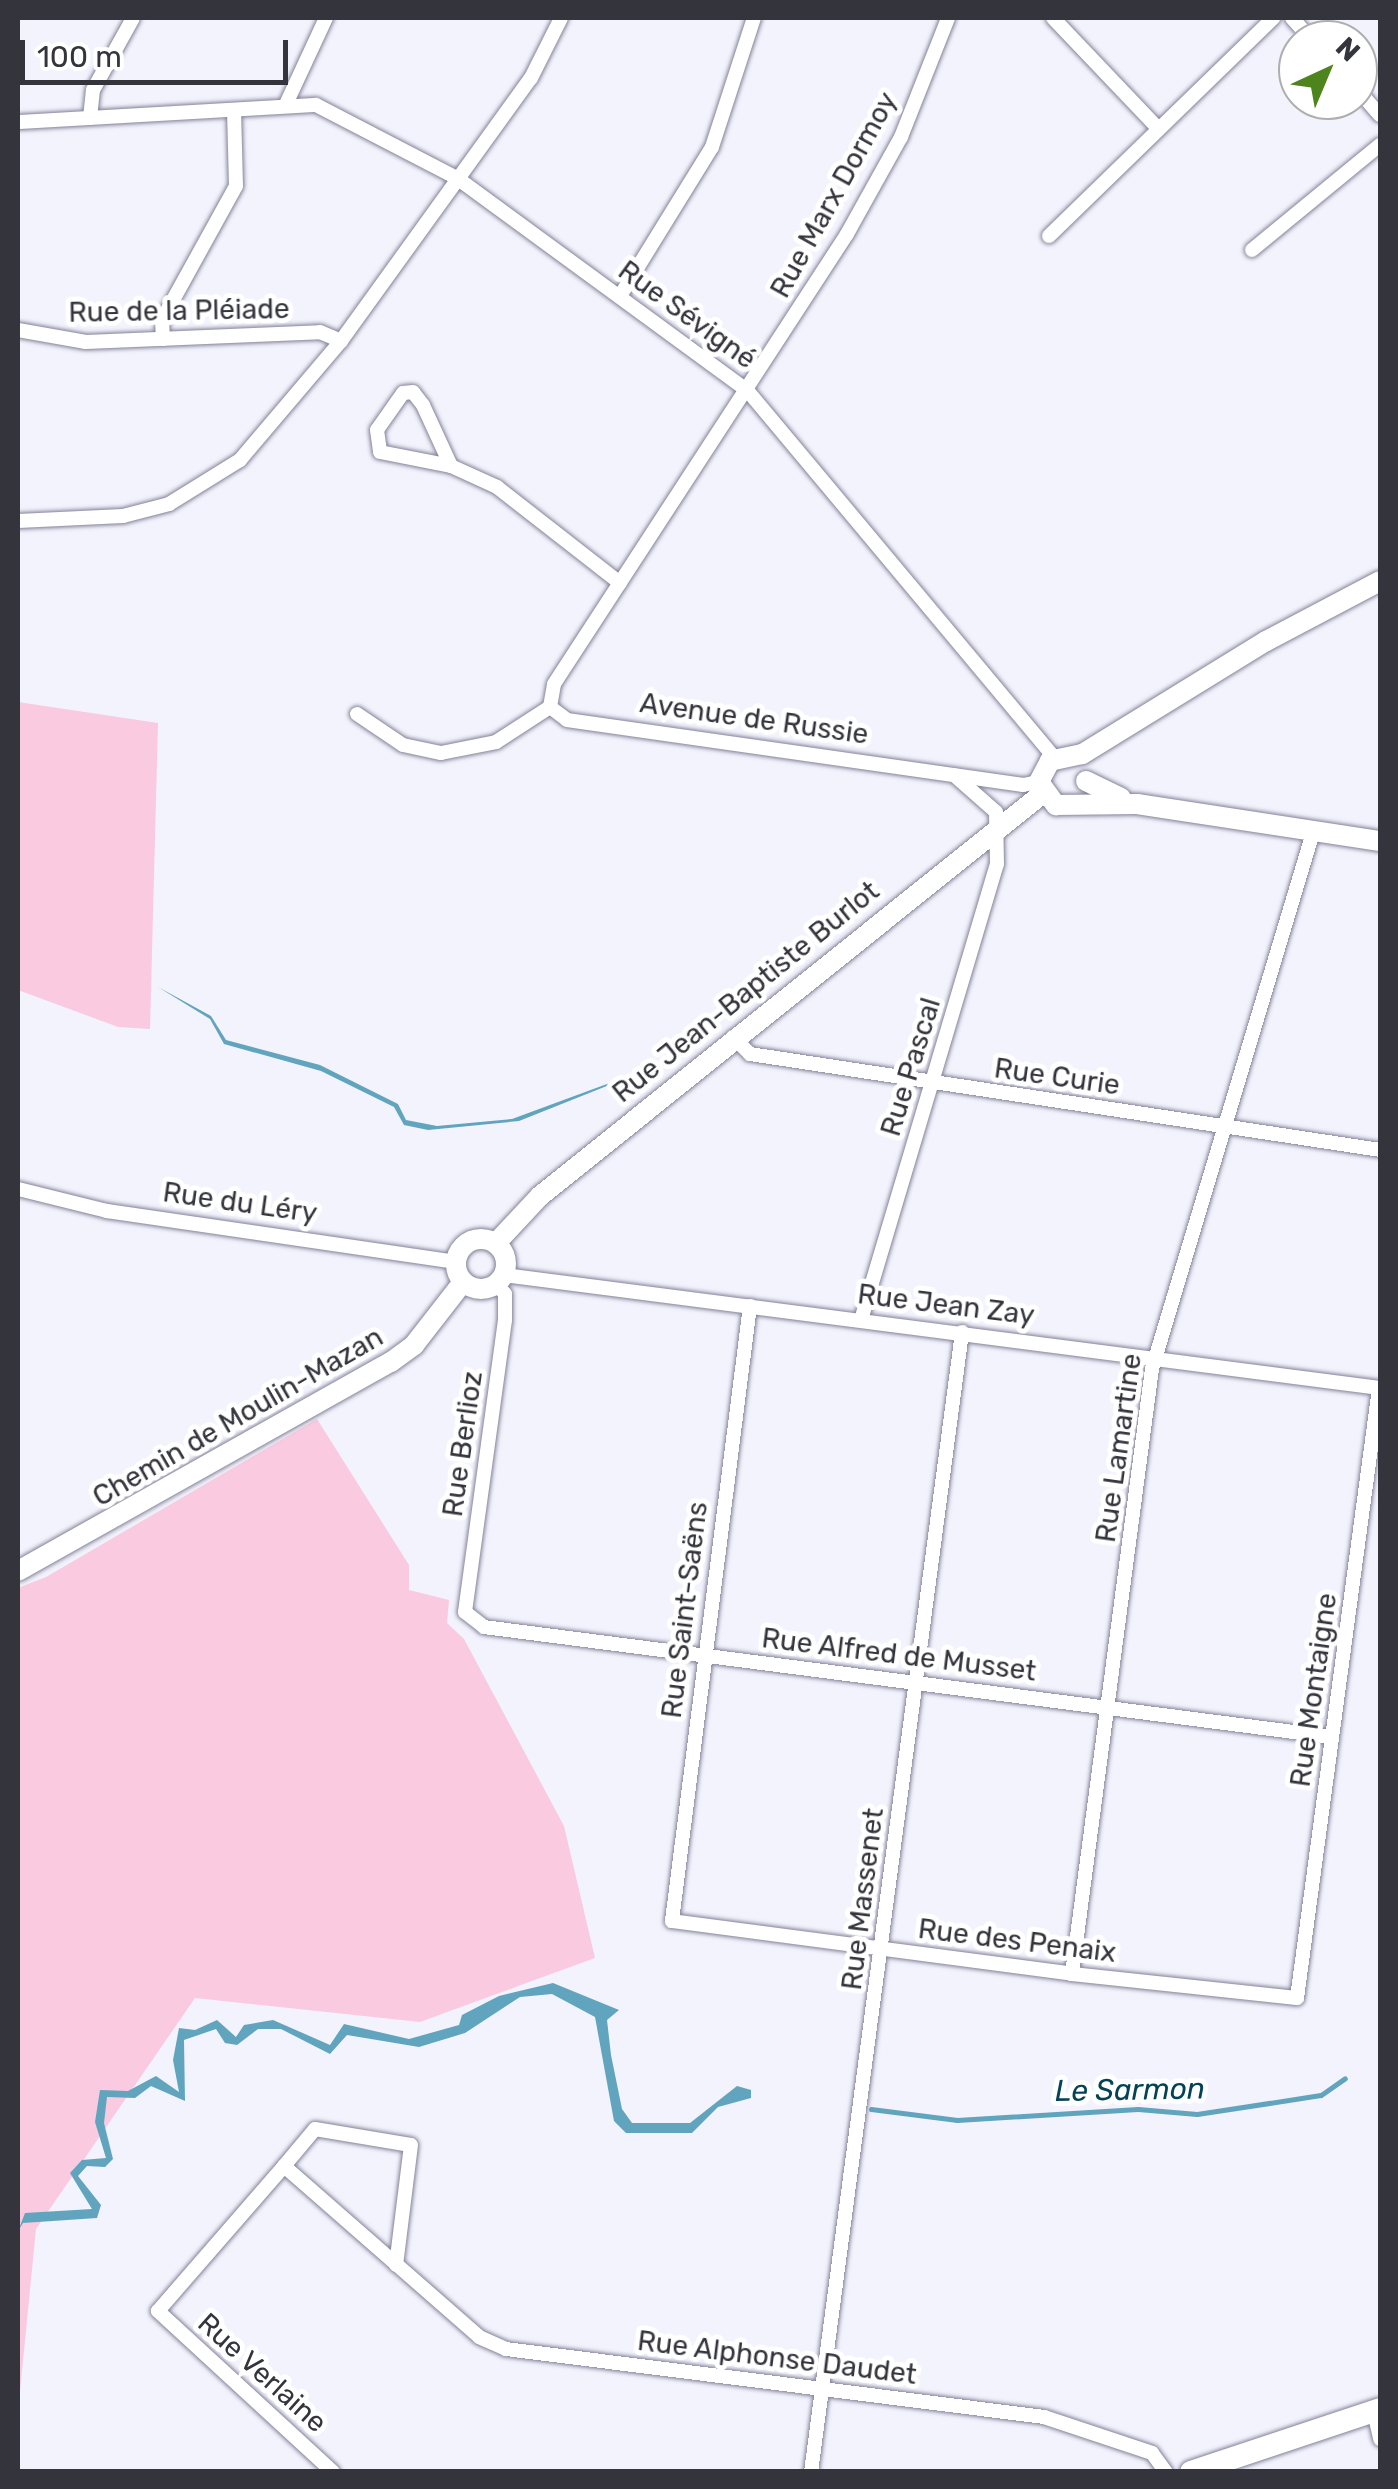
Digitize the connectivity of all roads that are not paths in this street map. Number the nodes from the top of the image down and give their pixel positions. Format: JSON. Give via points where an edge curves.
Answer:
{"nodes":[{"id":1,"x":133,"y":18,"type":"edge"},
{"id":2,"x":326,"y":18,"type":"edge"},
{"id":3,"x":562,"y":18,"type":"edge"},
{"id":4,"x":754,"y":18,"type":"edge"},
{"id":5,"x":948,"y":18,"type":"edge"},
{"id":6,"x":1052,"y":18,"type":"edge"},
{"id":7,"x":1273,"y":18,"type":"edge"},
{"id":8,"x":287,"y":102,"type":"junction"},
{"id":9,"x":234,"y":111,"type":"junction"},
{"id":10,"x":90,"y":118,"type":"junction"},
{"id":11,"x":18,"y":122,"type":"edge"},
{"id":12,"x":1156,"y":126,"type":"junction"},
{"id":13,"x":1380,"y":145,"type":"edge"},
{"id":14,"x":457,"y":178,"type":"junction"},
{"id":15,"x":1049,"y":236,"type":"dead end"},
{"id":16,"x":1252,"y":250,"type":"dead end"},
{"id":17,"x":620,"y":296,"type":"junction"},
{"id":18,"x":18,"y":330,"type":"edge"},
{"id":19,"x":163,"y":339,"type":"junction"},
{"id":20,"x":341,"y":341,"type":"junction"},
{"id":21,"x":747,"y":390,"type":"junction"},
{"id":22,"x":451,"y":466,"type":"junction"},
{"id":23,"x":18,"y":520,"type":"edge"},
{"id":24,"x":1380,"y":581,"type":"edge"},
{"id":25,"x":620,"y":583,"type":"junction"},
{"id":26,"x":550,"y":707,"type":"junction"},
{"id":27,"x":357,"y":714,"type":"dead end"},
{"id":28,"x":1102,"y":743,"type":"junction"},
{"id":29,"x":1062,"y":759,"type":"junction"},
{"id":30,"x":954,"y":775,"type":"junction"},
{"id":31,"x":1086,"y":778,"type":"junction"},
{"id":32,"x":1040,"y":788,"type":"junction"},
{"id":33,"x":1075,"y":802,"type":"junction"},
{"id":34,"x":1137,"y":804,"type":"junction"},
{"id":35,"x":995,"y":826,"type":"junction"},
{"id":36,"x":1314,"y":829,"type":"junction"},
{"id":37,"x":1380,"y":841,"type":"edge"},
{"id":38,"x":733,"y":1037,"type":"junction"},
{"id":39,"x":932,"y":1084,"type":"junction"},
{"id":40,"x":1225,"y":1127,"type":"junction"},
{"id":41,"x":1380,"y":1150,"type":"edge"},
{"id":42,"x":18,"y":1190,"type":"edge"},
{"id":43,"x":496,"y":1244,"type":"junction"},
{"id":44,"x":459,"y":1272,"type":"junction"},
{"id":45,"x":501,"y":1280,"type":"junction"},
{"id":46,"x":750,"y":1306,"type":"junction"},
{"id":47,"x":861,"y":1320,"type":"junction"},
{"id":48,"x":962,"y":1332,"type":"junction"},
{"id":49,"x":1156,"y":1357,"type":"junction"},
{"id":50,"x":1380,"y":1388,"type":"edge"},
{"id":51,"x":18,"y":1571,"type":"edge"},
{"id":52,"x":465,"y":1612,"type":"joint"},
{"id":53,"x":704,"y":1655,"type":"junction"},
{"id":54,"x":916,"y":1683,"type":"junction"},
{"id":55,"x":1109,"y":1708,"type":"junction"},
{"id":56,"x":1332,"y":1737,"type":"junction"},
{"id":57,"x":672,"y":1921,"type":"joint"},
{"id":58,"x":882,"y":1949,"type":"junction"},
{"id":59,"x":1072,"y":1974,"type":"junction"},
{"id":60,"x":1297,"y":1998,"type":"joint"},
{"id":61,"x":284,"y":2166,"type":"junction"},
{"id":62,"x":396,"y":2265,"type":"junction"},
{"id":63,"x":820,"y":2389,"type":"junction"},
{"id":64,"x":1377,"y":2410,"type":"edge"},
{"id":65,"x":1380,"y":2439,"type":"edge"},
{"id":66,"x":1230,"y":2466,"type":"edge"},
{"id":67,"x":334,"y":2472,"type":"edge"},
{"id":68,"x":811,"y":2472,"type":"edge"},
{"id":69,"x":1166,"y":2472,"type":"edge"},
{"id":70,"x":1191,"y":2472,"type":"edge"}],
"edges":[{"from":1,"to":10,"type":"street","via":[[94,90]]},
{"from":2,"to":8,"type":"street"},
{"from":3,"to":14,"type":"street","via":[[531,78]]},
{"from":4,"to":17,"type":"street","via":[[712,148]]},
{"from":5,"to":21,"type":"street","name":"Rue Marx Dormoy","via":[[901,137]]},
{"from":6,"to":12,"type":"street"},
{"from":7,"to":12,"type":"street"},
{"from":8,"to":9,"type":"street"},
{"from":8,"to":14,"type":"street","name":"Rue Sévigné","via":[[316,106]]},
{"from":9,"to":10,"type":"street"},
{"from":9,"to":19,"type":"street","via":[[236,186],[162,320]]},
{"from":10,"to":11,"type":"street"},
{"from":12,"to":15,"type":"street"},
{"from":13,"to":16,"type":"street"},
{"from":14,"to":17,"type":"street","name":"Rue Sévigné"},
{"from":14,"to":20,"type":"street"},
{"from":17,"to":21,"type":"street","name":"Rue Sévigné"},
{"from":18,"to":19,"type":"street","name":"Rue de la Pléiade","via":[[86,342]]},
{"from":19,"to":20,"type":"street","name":"Rue de la Pléiade","via":[[320,332]]},
{"from":20,"to":23,"type":"street","via":[[279,420],[204,486],[122,516]]},
{"from":21,"to":25,"type":"street","name":"Rue Marx Dormoy"},
{"from":21,"to":29,"type":"street","name":"Rue Sévigné"},
{"from":22,"to":22,"type":"street","via":[[380,452],[377,430],[404,393],[413,392],[422,405]]},
{"from":22,"to":25,"type":"street","via":[[497,487]]},
{"from":24,"to":28,"type":"street"},
{"from":25,"to":26,"type":"street","name":"Rue Marx Dormoy","via":[[554,684]]},
{"from":26,"to":27,"type":"street","via":[[496,742],[441,753],[404,745]]},
{"from":26,"to":30,"type":"street","name":"Avenue de Russie","via":[[567,720]]},
{"from":28,"to":29,"type":"street"},
{"from":28,"to":31,"type":"street"},
{"from":29,"to":31,"type":"street"},
{"from":29,"to":32,"type":"street","name":"Rue Jean-Baptiste Burlot"},
{"from":30,"to":32,"type":"street","name":"Avenue de Russie"},
{"from":30,"to":35,"type":"street","via":[[986,798],[996,812]]},
{"from":31,"to":33,"type":"street"},
{"from":31,"to":34,"type":"street"},
{"from":32,"to":33,"type":"street","via":[[1056,805]]},
{"from":32,"to":35,"type":"street","name":"Rue Jean-Baptiste Burlot"},
{"from":33,"to":34,"type":"street"},
{"from":34,"to":36,"type":"street"},
{"from":35,"to":38,"type":"street","name":"Rue Jean-Baptiste Burlot"},
{"from":35,"to":39,"type":"street","name":"Rue Pascal","via":[[997,864]]},
{"from":36,"to":37,"type":"street"},
{"from":36,"to":40,"type":"street","name":"Rue Lamartine"},
{"from":38,"to":39,"type":"street","name":"Rue Curie","via":[[750,1054]]},
{"from":38,"to":43,"type":"street","name":"Rue Jean-Baptiste Burlot","via":[[540,1196]]},
{"from":39,"to":40,"type":"street","name":"Rue Curie"},
{"from":39,"to":47,"type":"street","name":"Rue Pascal"},
{"from":40,"to":41,"type":"street","name":"Rue Curie"},
{"from":40,"to":49,"type":"street","name":"Rue Lamartine"},
{"from":42,"to":44,"type":"street","name":"Rue du Léry"},
{"from":43,"to":44,"type":"street","via":[[473,1240]]},
{"from":43,"to":45,"type":"street","via":[[507,1261]]},
{"from":44,"to":45,"type":"street","via":[[483,1290]]},
{"from":44,"to":51,"type":"street","name":"Chemin de Moulin-Mazan","via":[[414,1345],[392,1362]]},
{"from":45,"to":46,"type":"street","name":"Rue Jean Zay"},
{"from":45,"to":52,"type":"street","name":"Rue Berlioz","via":[[505,1320]]},
{"from":46,"to":47,"type":"street","name":"Rue Jean Zay"},
{"from":46,"to":53,"type":"street","name":"Rue Saint-Saëns"},
{"from":47,"to":48,"type":"street","name":"Rue Jean Zay"},
{"from":48,"to":49,"type":"street","name":"Rue Jean Zay"},
{"from":48,"to":54,"type":"street","name":"Rue Massenet"},
{"from":49,"to":50,"type":"street","name":"Rue Jean Zay"},
{"from":49,"to":55,"type":"street","name":"Rue Lamartine"},
{"from":50,"to":56,"type":"street","name":"Rue Montaigne"},
{"from":52,"to":53,"type":"street","name":"Rue Alfred de Musset","via":[[484,1626]]},
{"from":53,"to":54,"type":"street","name":"Rue Alfred de Musset"},
{"from":53,"to":57,"type":"street","name":"Rue Saint-Saëns"},
{"from":54,"to":55,"type":"street","name":"Rue Alfred de Musset"},
{"from":54,"to":58,"type":"street","name":"Rue Massenet"},
{"from":55,"to":56,"type":"street","name":"Rue Alfred de Musset"},
{"from":55,"to":59,"type":"street","name":"Rue Lamartine"},
{"from":56,"to":60,"type":"street","name":"Rue Montaigne"},
{"from":57,"to":58,"type":"street","name":"Rue des Penaix"},
{"from":58,"to":59,"type":"street","name":"Rue des Penaix"},
{"from":58,"to":63,"type":"street","name":"Rue Massenet"},
{"from":59,"to":60,"type":"street","name":"Rue des Penaix"},
{"from":61,"to":62,"type":"street","name":"Rue Alphonse Daudet"},
{"from":61,"to":62,"type":"street","via":[[315,2129],[412,2146]]},
{"from":61,"to":67,"type":"street","name":"Rue Verlaine","via":[[158,2311]]},
{"from":62,"to":63,"type":"street","name":"Rue Alphonse Daudet","via":[[479,2337],[506,2349]]},
{"from":63,"to":68,"type":"street","name":"Rue Massenet"},
{"from":63,"to":69,"type":"street","name":"Rue Alphonse Daudet","via":[[1044,2417],[1152,2454]]},
{"from":64,"to":65,"type":"street"},
{"from":64,"to":66,"type":"main road"},
{"from":66,"to":70,"type":"main road"}]}
